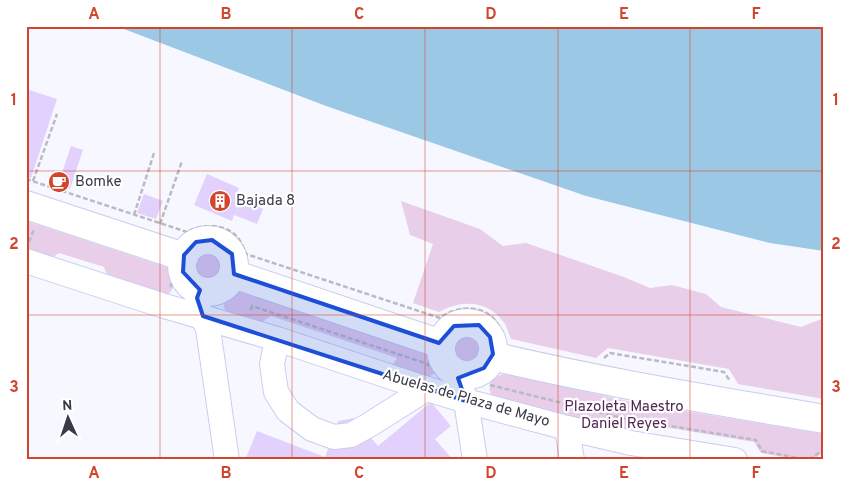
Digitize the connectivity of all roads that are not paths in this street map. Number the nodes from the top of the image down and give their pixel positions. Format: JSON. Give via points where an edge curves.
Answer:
{"nodes":[{"id":1,"x":30,"y":193,"type":"edge"},
{"id":2,"x":26,"y":261,"type":"edge"},
{"id":3,"x":176,"y":265,"type":"junction"},
{"id":4,"x":233,"y":274,"type":"junction"},
{"id":5,"x":202,"y":303,"type":"junction"},
{"id":6,"x":276,"y":339,"type":"junction"},
{"id":7,"x":441,"y":344,"type":"junction"},
{"id":8,"x":495,"y":370,"type":"junction"},
{"id":9,"x":462,"y":374,"type":"junction"},
{"id":10,"x":427,"y":381,"type":"junction"},
{"id":11,"x":466,"y":401,"type":"junction"},
{"id":12,"x":824,"y":419,"type":"edge"},
{"id":13,"x":567,"y":428,"type":"junction"},
{"id":14,"x":227,"y":460,"type":"edge"},
{"id":15,"x":475,"y":460,"type":"edge"},
{"id":16,"x":572,"y":460,"type":"edge"},
{"id":17,"x":735,"y":460,"type":"edge"}],
"edges":[{"from":1,"to":3,"type":"main road"},
{"from":2,"to":5,"type":"street","name":"Abuelas de Plaza de Mayo","via":[[161,304]]},
{"from":3,"to":4,"type":"main road","via":[[196,242],[212,240],[220,242],[232,254]]},
{"from":3,"to":5,"type":"main road","via":[[182,264],[187,280]]},
{"from":4,"to":5,"type":"main road","via":[[226,285],[210,292]]},
{"from":4,"to":7,"type":"main road"},
{"from":5,"to":6,"type":"street","name":"Abuelas de Plaza de Mayo"},
{"from":5,"to":14,"type":"street"},
{"from":6,"to":10,"type":"street","name":"Abuelas de Plaza de Mayo"},
{"from":6,"to":10,"type":"street","via":[[272,364],[276,392],[288,412],[312,428],[334,437],[351,435],[368,425]]},
{"from":7,"to":8,"type":"main road","via":[[447,331],[454,326],[462,323],[479,325],[490,337]]},
{"from":7,"to":9,"type":"main road","via":[[445,364]]},
{"from":8,"to":9,"type":"main road","via":[[490,362],[477,373]]},
{"from":8,"to":12,"type":"main road","via":[[535,367],[626,386]]},
{"from":9,"to":11,"type":"street","via":[[460,384]]},
{"from":10,"to":11,"type":"street","name":"Abuelas de Plaza de Mayo"},
{"from":11,"to":13,"type":"street","name":"Abuelas de Plaza de Mayo"},
{"from":11,"to":15,"type":"street"},
{"from":13,"to":16,"type":"street"},
{"from":13,"to":17,"type":"street","name":"Abuelas de Plaza de Mayo","via":[[630,443]]}]}
